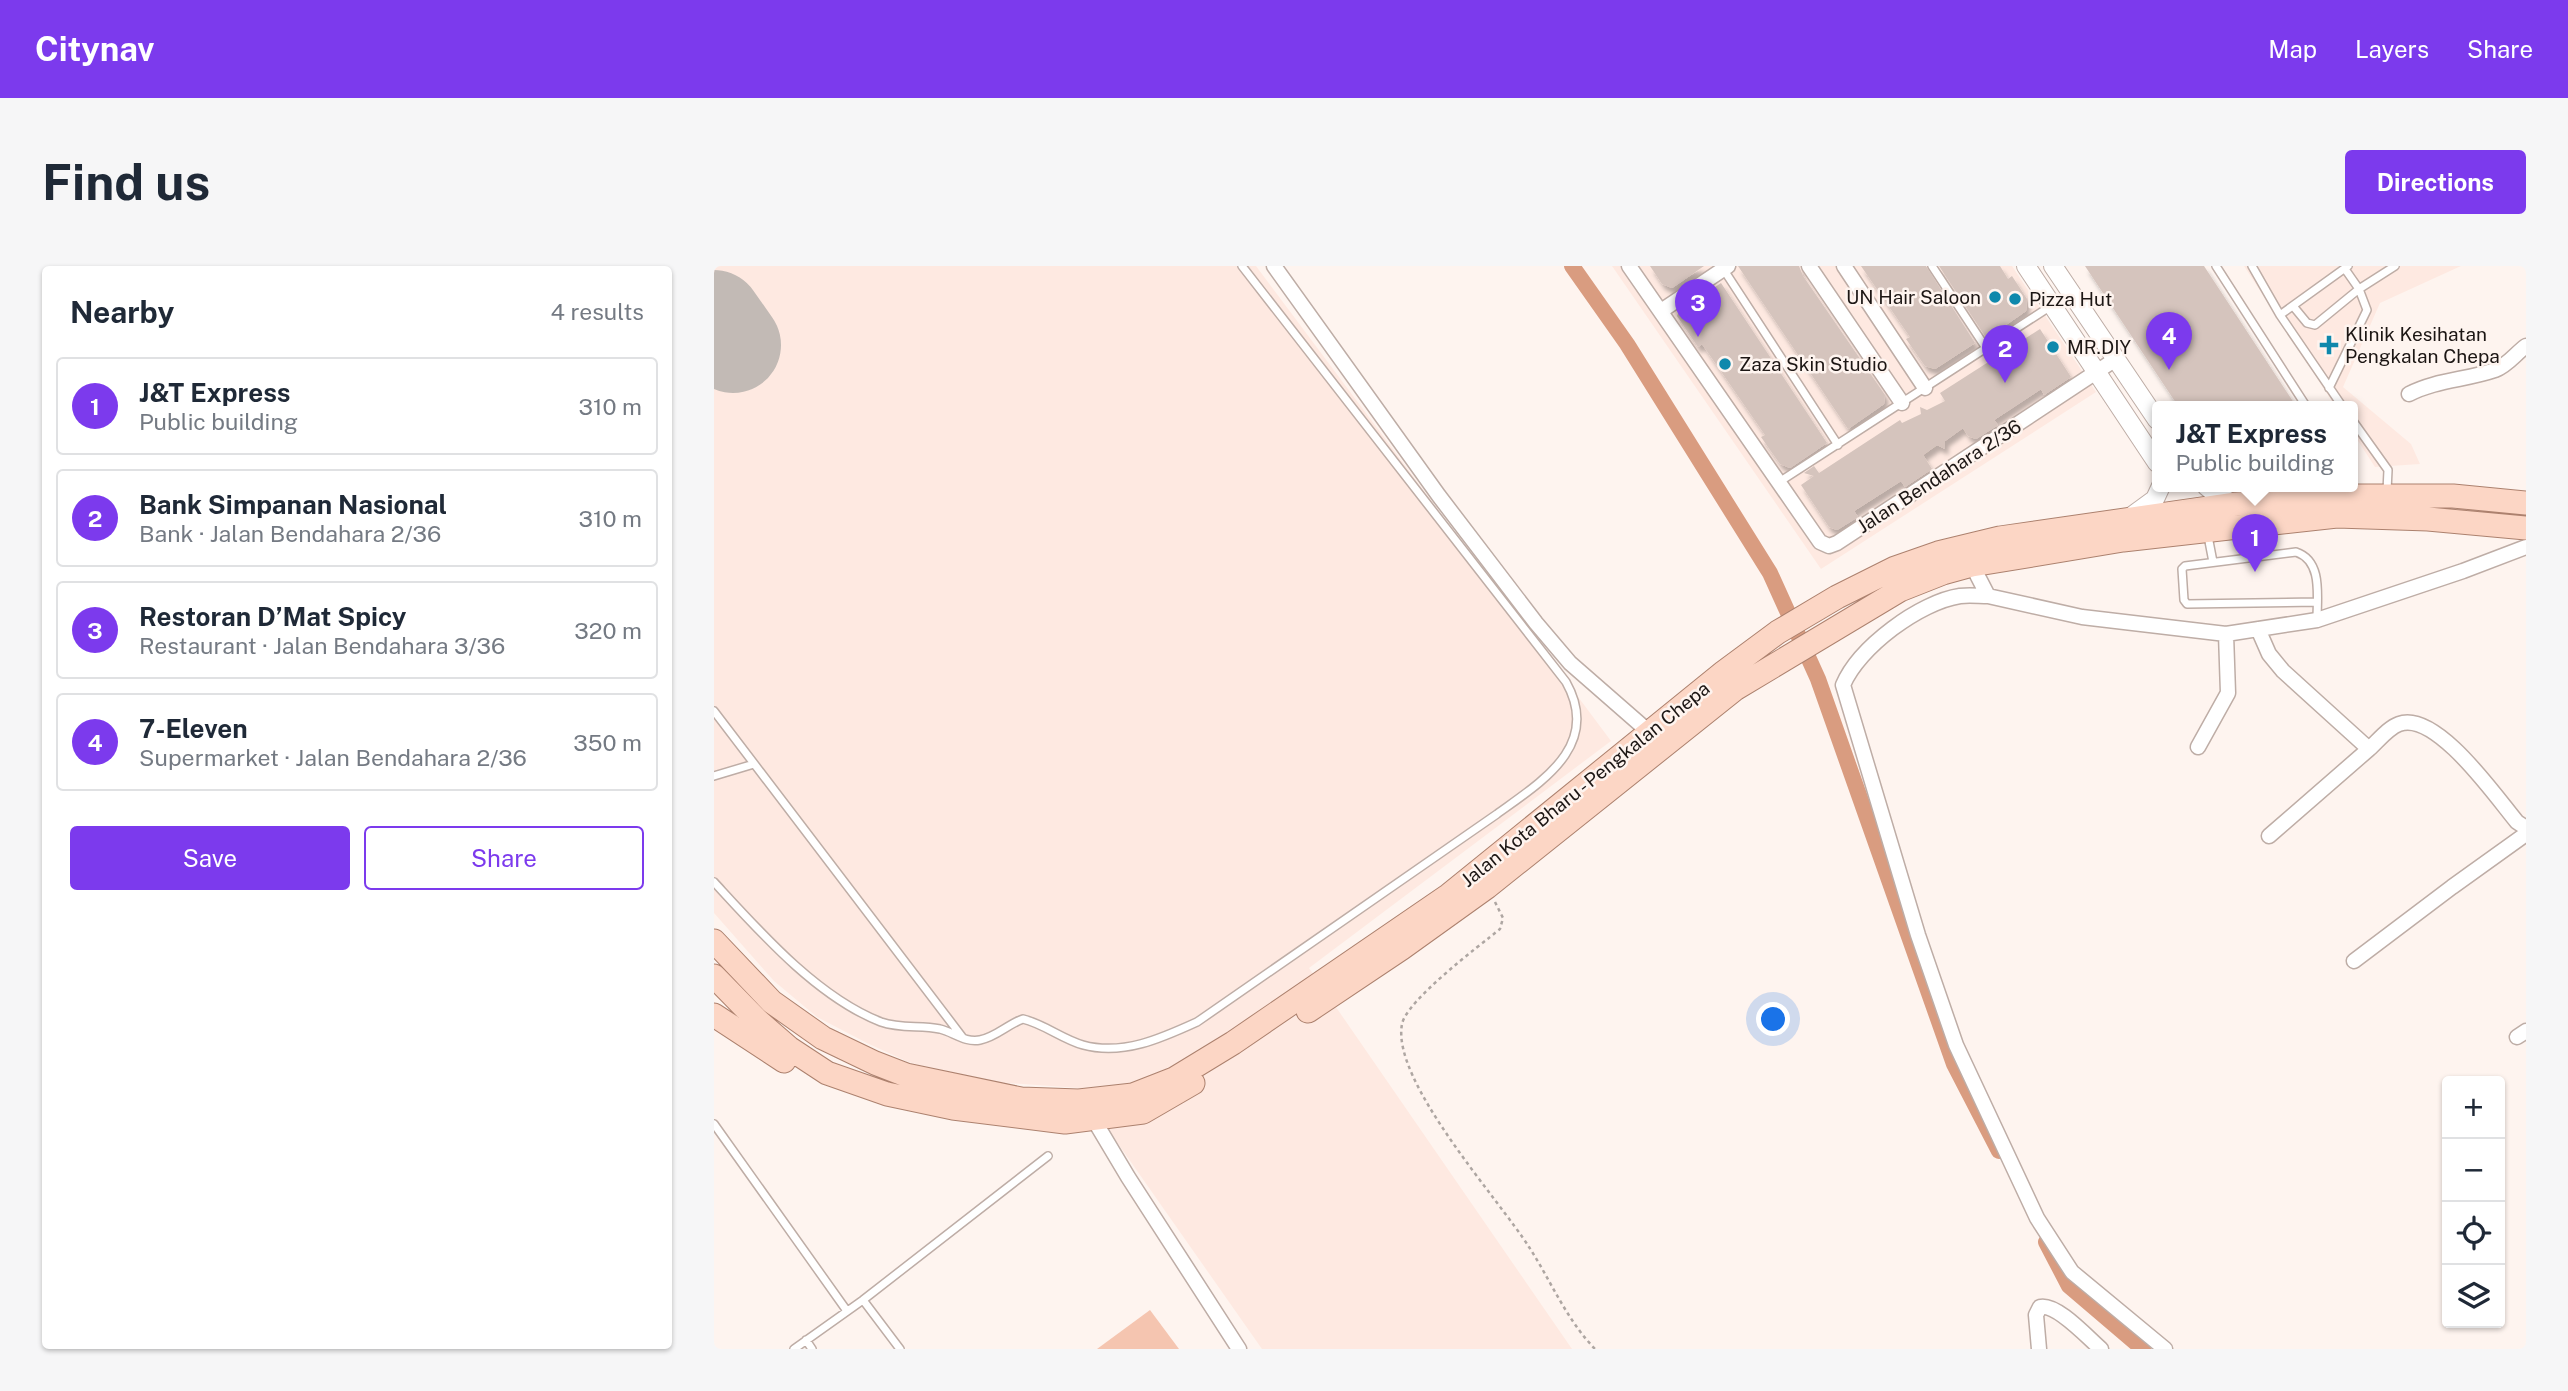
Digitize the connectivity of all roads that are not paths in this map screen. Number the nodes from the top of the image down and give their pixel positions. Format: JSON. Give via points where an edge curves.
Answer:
{"nodes":[{"id":1,"x":1242,"y":266,"type":"edge"},
{"id":2,"x":1274,"y":266,"type":"edge"},
{"id":3,"x":1629,"y":266,"type":"edge"},
{"id":4,"x":1809,"y":266,"type":"edge"},
{"id":5,"x":1844,"y":266,"type":"edge"},
{"id":6,"x":1931,"y":266,"type":"edge"},
{"id":7,"x":2026,"y":266,"type":"edge"},
{"id":8,"x":2053,"y":266,"type":"edge"},
{"id":9,"x":2216,"y":266,"type":"edge"},
{"id":10,"x":2252,"y":266,"type":"edge"},
{"id":11,"x":2395,"y":266,"type":"edge"},
{"id":12,"x":1725,"y":267,"type":"edge"},
{"id":13,"x":2347,"y":267,"type":"edge"},
{"id":14,"x":2359,"y":289,"type":"junction"},
{"id":15,"x":2071,"y":293,"type":"junction"},
{"id":16,"x":2053,"y":305,"type":"junction"},
{"id":17,"x":2293,"y":306,"type":"junction"},
{"id":18,"x":1661,"y":311,"type":"junction"},
{"id":19,"x":2280,"y":315,"type":"junction"},
{"id":20,"x":2526,"y":346,"type":"edge"},
{"id":21,"x":1986,"y":348,"type":"junction"},
{"id":22,"x":2116,"y":359,"type":"junction"},
{"id":23,"x":2098,"y":371,"type":"junction"},
{"id":24,"x":2329,"y":387,"type":"junction"},
{"id":25,"x":1925,"y":388,"type":"junction"},
{"id":26,"x":2409,"y":394,"type":"dead end"},
{"id":27,"x":2303,"y":401,"type":"edge"},
{"id":28,"x":2339,"y":401,"type":"edge"},
{"id":29,"x":1902,"y":403,"type":"junction"},
{"id":30,"x":2152,"y":413,"type":"edge"},
{"id":31,"x":2358,"y":428,"type":"edge"},
{"id":32,"x":1838,"y":445,"type":"junction"},
{"id":33,"x":2152,"y":455,"type":"edge"},
{"id":34,"x":1779,"y":483,"type":"junction"},
{"id":35,"x":2158,"y":492,"type":"edge"},
{"id":36,"x":2213,"y":492,"type":"edge"},
{"id":37,"x":2333,"y":492,"type":"edge"},
{"id":38,"x":2350,"y":492,"type":"edge"},
{"id":39,"x":2388,"y":496,"type":"junction"},
{"id":40,"x":2526,"y":503,"type":"edge"},
{"id":41,"x":2236,"y":505,"type":"junction"},
{"id":42,"x":2123,"y":521,"type":"junction"},
{"id":43,"x":2526,"y":528,"type":"edge"},
{"id":44,"x":2207,"y":531,"type":"junction"},
{"id":45,"x":2526,"y":547,"type":"edge"},
{"id":46,"x":2213,"y":562,"type":"junction"},
{"id":47,"x":1972,"y":565,"type":"junction"},
{"id":48,"x":1987,"y":596,"type":"junction"},
{"id":49,"x":2317,"y":602,"type":"junction"},
{"id":50,"x":2318,"y":620,"type":"junction"},
{"id":51,"x":2258,"y":629,"type":"junction"},
{"id":52,"x":2226,"y":634,"type":"junction"},
{"id":53,"x":714,"y":711,"type":"edge"},
{"id":54,"x":1650,"y":732,"type":"junction"},
{"id":55,"x":2198,"y":747,"type":"dead end"},
{"id":56,"x":2369,"y":749,"type":"junction"},
{"id":57,"x":754,"y":764,"type":"junction"},
{"id":58,"x":714,"y":776,"type":"edge"},
{"id":59,"x":2526,"y":828,"type":"edge"},
{"id":60,"x":2526,"y":834,"type":"edge"},
{"id":61,"x":2269,"y":836,"type":"dead end"},
{"id":62,"x":714,"y":882,"type":"edge"},
{"id":63,"x":714,"y":941,"type":"edge"},
{"id":64,"x":2354,"y":961,"type":"dead end"},
{"id":65,"x":723,"y":977,"type":"edge"},
{"id":66,"x":714,"y":1015,"type":"edge"},
{"id":67,"x":963,"y":1039,"type":"junction"},
{"id":68,"x":827,"y":1073,"type":"junction"},
{"id":69,"x":1094,"y":1120,"type":"junction"},
{"id":70,"x":714,"y":1125,"type":"edge"},
{"id":71,"x":1048,"y":1156,"type":"dead end"},
{"id":72,"x":863,"y":1300,"type":"junction"},
{"id":73,"x":847,"y":1311,"type":"junction"},
{"id":74,"x":806,"y":1340,"type":"junction"},
{"id":75,"x":794,"y":1349,"type":"edge"},
{"id":76,"x":812,"y":1349,"type":"edge"},
{"id":77,"x":900,"y":1349,"type":"edge"},
{"id":78,"x":1239,"y":1349,"type":"edge"},
{"id":79,"x":2039,"y":1349,"type":"edge"},
{"id":80,"x":2101,"y":1349,"type":"edge"},
{"id":81,"x":2165,"y":1349,"type":"edge"}],
"edges":[{"from":1,"to":67,"type":"lane","via":[[1566,682],[1577,716],[1569,752],[1497,814],[1197,1021],[1156,1041],[1118,1048],[1085,1045],[1023,1019],[982,1040]]},
{"from":2,"to":54,"type":"street","via":[[1536,623],[1570,663]]},
{"from":3,"to":18,"type":"street"},
{"from":4,"to":29,"type":"street"},
{"from":5,"to":25,"type":"street"},
{"from":6,"to":21,"type":"lane"},
{"from":7,"to":16,"type":"street"},
{"from":8,"to":15,"type":"street"},
{"from":9,"to":27,"type":"lane"},
{"from":10,"to":19,"type":"lane"},
{"from":11,"to":14,"type":"lane"},
{"from":12,"to":18,"type":"street"},
{"from":12,"to":32,"type":"lane"},
{"from":13,"to":14,"type":"lane"},
{"from":13,"to":17,"type":"lane"},
{"from":14,"to":17,"type":"lane","via":[[2315,325],[2307,323]]},
{"from":14,"to":24,"type":"lane","via":[[2367,310]]},
{"from":15,"to":16,"type":"lane"},
{"from":15,"to":22,"type":"street"},
{"from":16,"to":21,"type":"lane"},
{"from":16,"to":23,"type":"street"},
{"from":17,"to":19,"type":"lane"},
{"from":18,"to":34,"type":"street"},
{"from":19,"to":24,"type":"lane"},
{"from":20,"to":26,"type":"street","via":[[2494,370]]},
{"from":21,"to":25,"type":"lane"},
{"from":22,"to":23,"type":"street","name":"Jalan Bendahara 2/36"},
{"from":22,"to":30,"type":"street"},
{"from":23,"to":33,"type":"street"},
{"from":23,"to":34,"type":"street","name":"Jalan Bendahara 2/36","via":[[1829,546],[1820,542]]},
{"from":24,"to":28,"type":"lane"},
{"from":25,"to":29,"type":"lane"},
{"from":29,"to":32,"type":"lane"},
{"from":31,"to":39,"type":"lane","via":[[2388,470]]},
{"from":32,"to":34,"type":"lane"},
{"from":35,"to":42,"type":"street"},
{"from":36,"to":41,"type":"street"},
{"from":37,"to":41,"type":"main road","name":"Jalan Kota Bharu - Pengkalan Chepa"},
{"from":38,"to":39,"type":"main road","name":"Jalan Kota Bharu - Pengkalan Chepa"},
{"from":39,"to":40,"type":"main road","name":"Jalan Kota Bharu - Pengkalan Chepa"},
{"from":41,"to":42,"type":"main road","name":"Jalan Kota Bharu - Pengkalan Chepa"},
{"from":42,"to":54,"type":"main road","name":"Jalan Kota Bharu - Pengkalan Chepa","via":[[2000,538],[1895,568],[1778,632]]},
{"from":43,"to":44,"type":"main road","name":"Jalan Kota Bharu - Pengkalan Chepa","via":[[2337,516]]},
{"from":44,"to":46,"type":"lane"},
{"from":44,"to":47,"type":"main road","name":"Jalan Kota Bharu - Pengkalan Chepa"},
{"from":45,"to":50,"type":"street"},
{"from":46,"to":49,"type":"lane","via":[[2304,554],[2316,570]]},
{"from":46,"to":49,"type":"lane","via":[[2182,569],[2187,604]]},
{"from":47,"to":48,"type":"street"},
{"from":47,"to":69,"type":"main road","name":"Jalan Kota Bharu - Pengkalan Chepa","via":[[1900,590],[1735,689],[1487,887],[1235,1059],[1143,1112]]},
{"from":48,"to":52,"type":"street","via":[[2082,617]]},
{"from":48,"to":81,"type":"street","via":[[1960,596],[1931,606],[1888,632],[1859,659],[1843,685],[1956,1045],[2037,1218],[2072,1272]]},
{"from":49,"to":50,"type":"lane"},
{"from":50,"to":51,"type":"street"},
{"from":51,"to":52,"type":"street"},
{"from":51,"to":56,"type":"street","via":[[2283,671]]},
{"from":52,"to":55,"type":"street","via":[[2228,693]]},
{"from":53,"to":57,"type":"lane"},
{"from":54,"to":65,"type":"main road","name":"Jalan Kota Bharu - Pengkalan Chepa","via":[[1417,918],[1233,1043],[1174,1079],[1133,1095],[1079,1101],[1021,1099],[906,1075],[823,1038],[772,1002]]},
{"from":56,"to":59,"type":"street","via":[[2397,725],[2407,722],[2430,730],[2461,756]]},
{"from":56,"to":61,"type":"street"},
{"from":57,"to":58,"type":"lane"},
{"from":57,"to":67,"type":"lane"},
{"from":60,"to":64,"type":"street"},
{"from":62,"to":67,"type":"lane","via":[[790,959],[857,1010],[899,1027],[940,1029]]},
{"from":63,"to":65,"type":"main road","name":"Jalan Kota Bharu - Pengkalan Chepa"},
{"from":65,"to":68,"type":"main road","name":"Jalan Kota Bharu - Pengkalan Chepa","via":[[758,1021]]},
{"from":66,"to":68,"type":"main road","via":[[785,1061]]},
{"from":68,"to":69,"type":"main road","name":"Jalan Kota Bharu - Pengkalan Chepa","via":[[887,1094],[953,1108],[1065,1122]]},
{"from":69,"to":78,"type":"street"},
{"from":70,"to":73,"type":"lane"},
{"from":71,"to":72,"type":"lane"},
{"from":72,"to":73,"type":"lane"},
{"from":72,"to":77,"type":"lane"},
{"from":73,"to":74,"type":"lane"},
{"from":74,"to":75,"type":"lane"},
{"from":74,"to":76,"type":"lane"},
{"from":79,"to":80,"type":"street","via":[[2036,1315],[2046,1306]]}]}
